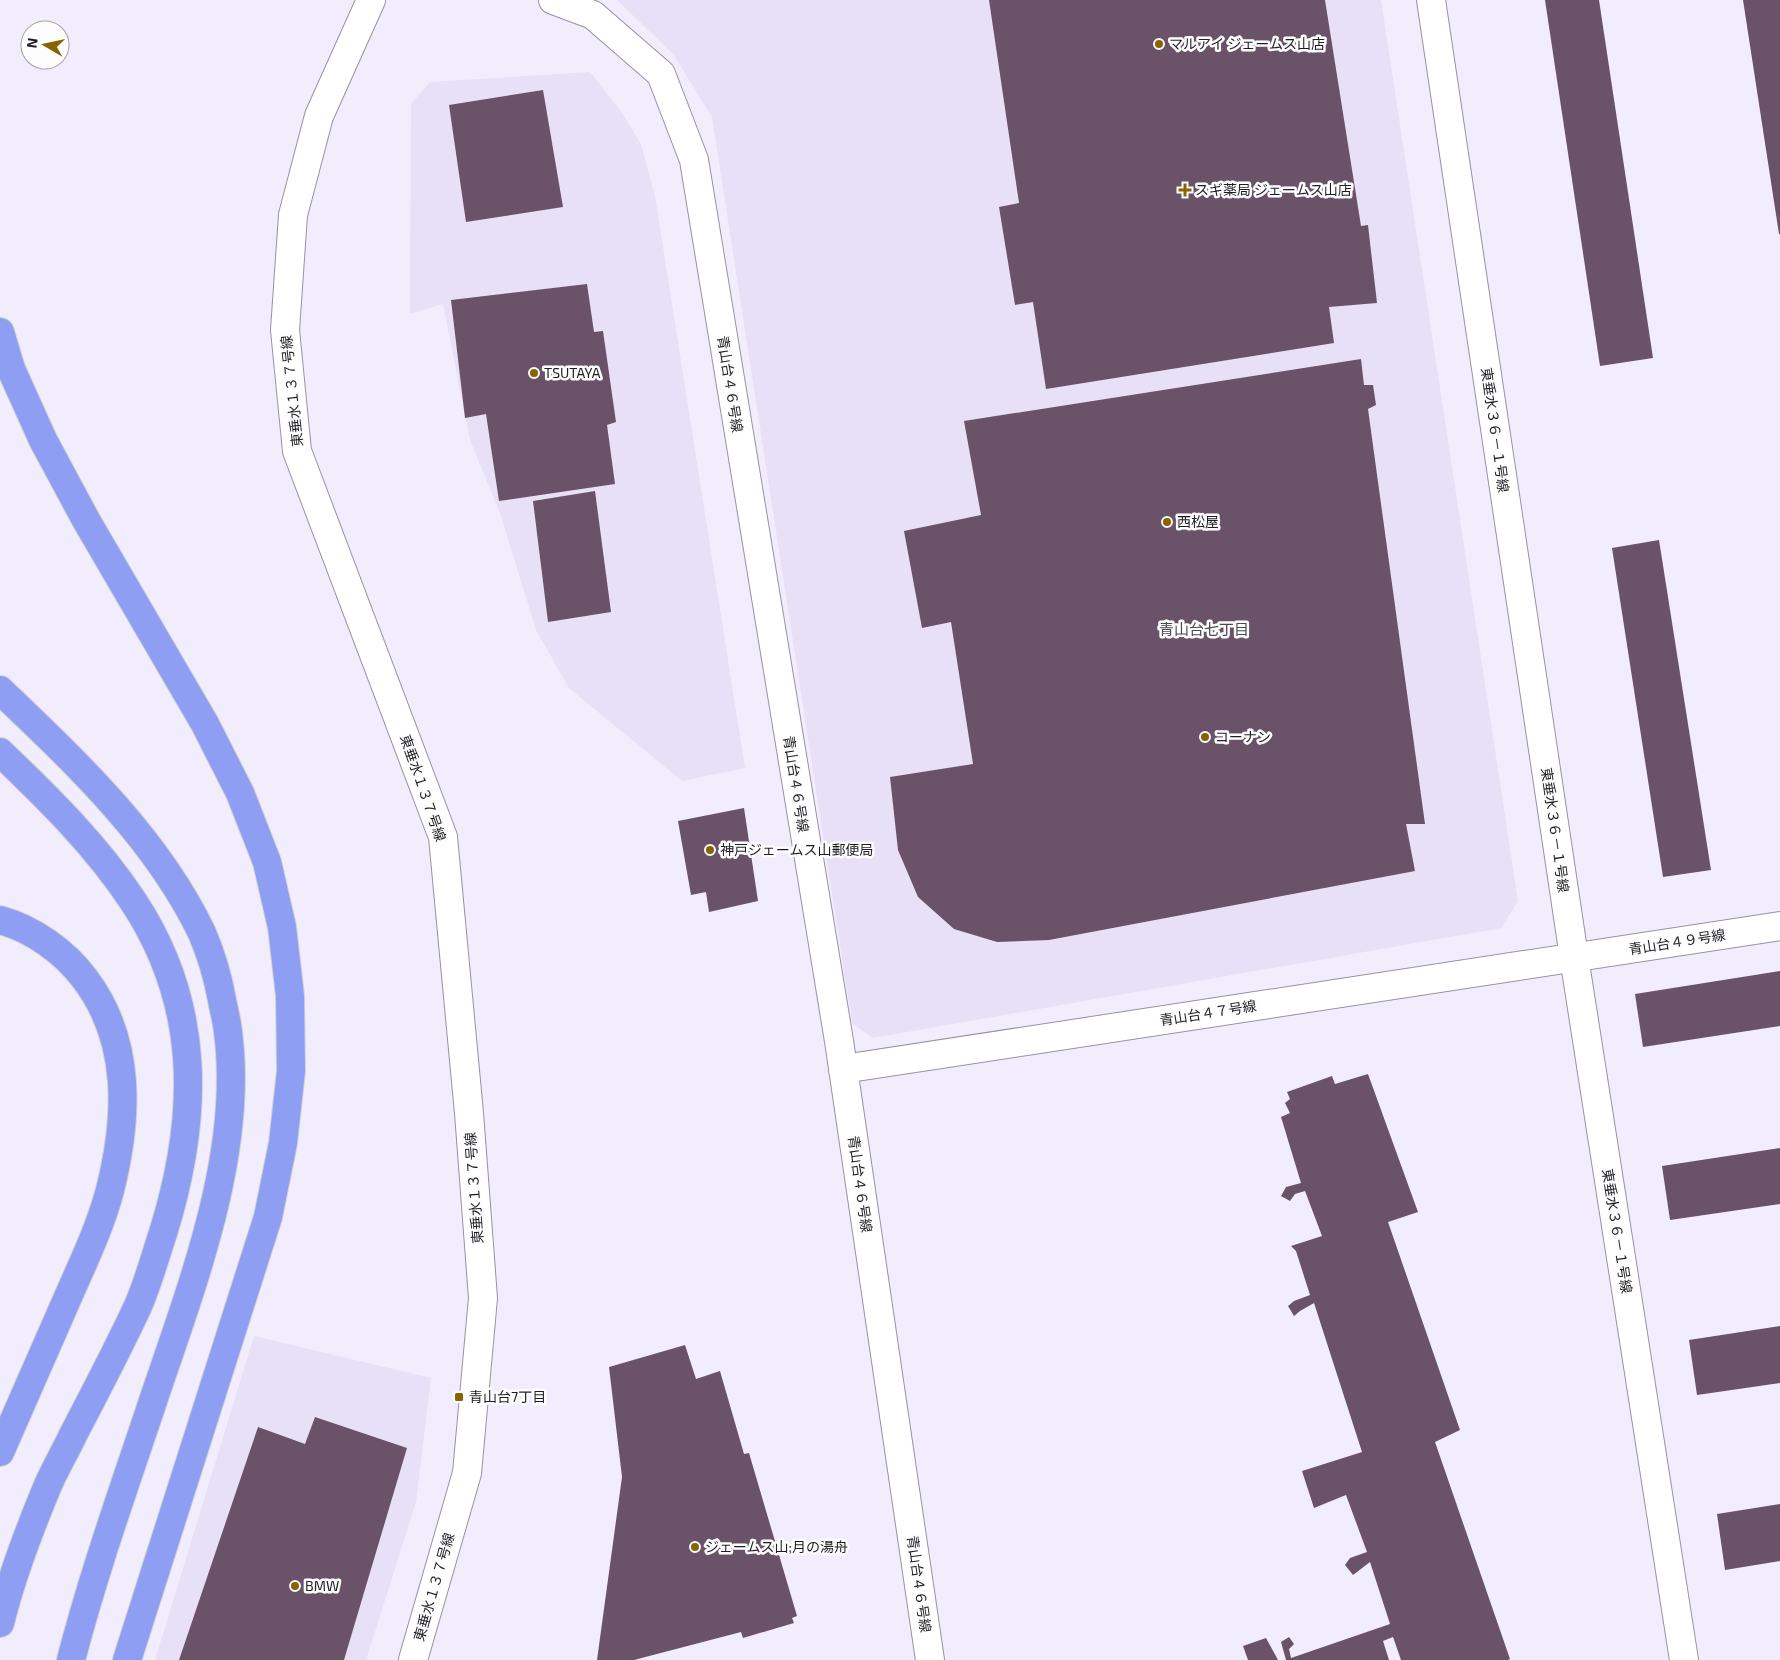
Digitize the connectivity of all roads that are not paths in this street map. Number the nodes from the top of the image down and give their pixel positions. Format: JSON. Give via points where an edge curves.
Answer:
{"nodes":[{"id":1,"x":371,"y":0,"type":"edge"},
{"id":2,"x":553,"y":0,"type":"edge"},
{"id":3,"x":1431,"y":0,"type":"edge"},
{"id":4,"x":0,"y":332,"type":"edge"},
{"id":5,"x":0,"y":690,"type":"edge"},
{"id":6,"x":0,"y":752,"type":"edge"},
{"id":7,"x":0,"y":920,"type":"edge"},
{"id":8,"x":1780,"y":926,"type":"edge"},
{"id":9,"x":1574,"y":958,"type":"junction"},
{"id":10,"x":843,"y":1069,"type":"junction"},
{"id":11,"x":0,"y":1452,"type":"edge"},
{"id":12,"x":0,"y":1623,"type":"edge"},
{"id":13,"x":71,"y":1660,"type":"edge"},
{"id":14,"x":126,"y":1660,"type":"edge"},
{"id":15,"x":413,"y":1660,"type":"edge"},
{"id":16,"x":930,"y":1660,"type":"edge"},
{"id":17,"x":1684,"y":1660,"type":"edge"}],
"edges":[{"from":1,"to":15,"type":"street","name":"東垂水１３７号線","via":[[319,116],[292,215],[285,330],[297,451],[443,837],[483,1298],[467,1473]]},
{"from":2,"to":10,"type":"street","name":"青山台４６号線","via":[[592,15],[662,74],[694,160]]},
{"from":3,"to":9,"type":"street","name":"東垂水３６－１号線"},
{"from":4,"to":14,"type":"highway","via":[[11,369],[43,440],[205,724],[240,793],[269,872],[282,927],[290,996],[291,1072],[283,1143],[268,1217]]},
{"from":5,"to":13,"type":"highway","via":[[65,752],[113,804],[157,860],[203,935],[218,983],[228,1032],[231,1086],[226,1143],[214,1206],[193,1282],[111,1525]]},
{"from":6,"to":12,"type":"highway","via":[[96,851],[134,902],[160,949],[178,996],[187,1042],[189,1093],[174,1197],[139,1304],[48,1484]]},
{"from":7,"to":11,"type":"highway","via":[[15,924],[46,942],[75,966],[98,996],[116,1041],[122,1069],[123,1111],[110,1191]]},
{"from":8,"to":9,"type":"street","name":"青山台４９号線"},
{"from":9,"to":10,"type":"street","name":"青山台４７号線"},
{"from":9,"to":17,"type":"street","name":"東垂水３６－１号線"},
{"from":10,"to":16,"type":"street","name":"青山台４６号線"}]}
